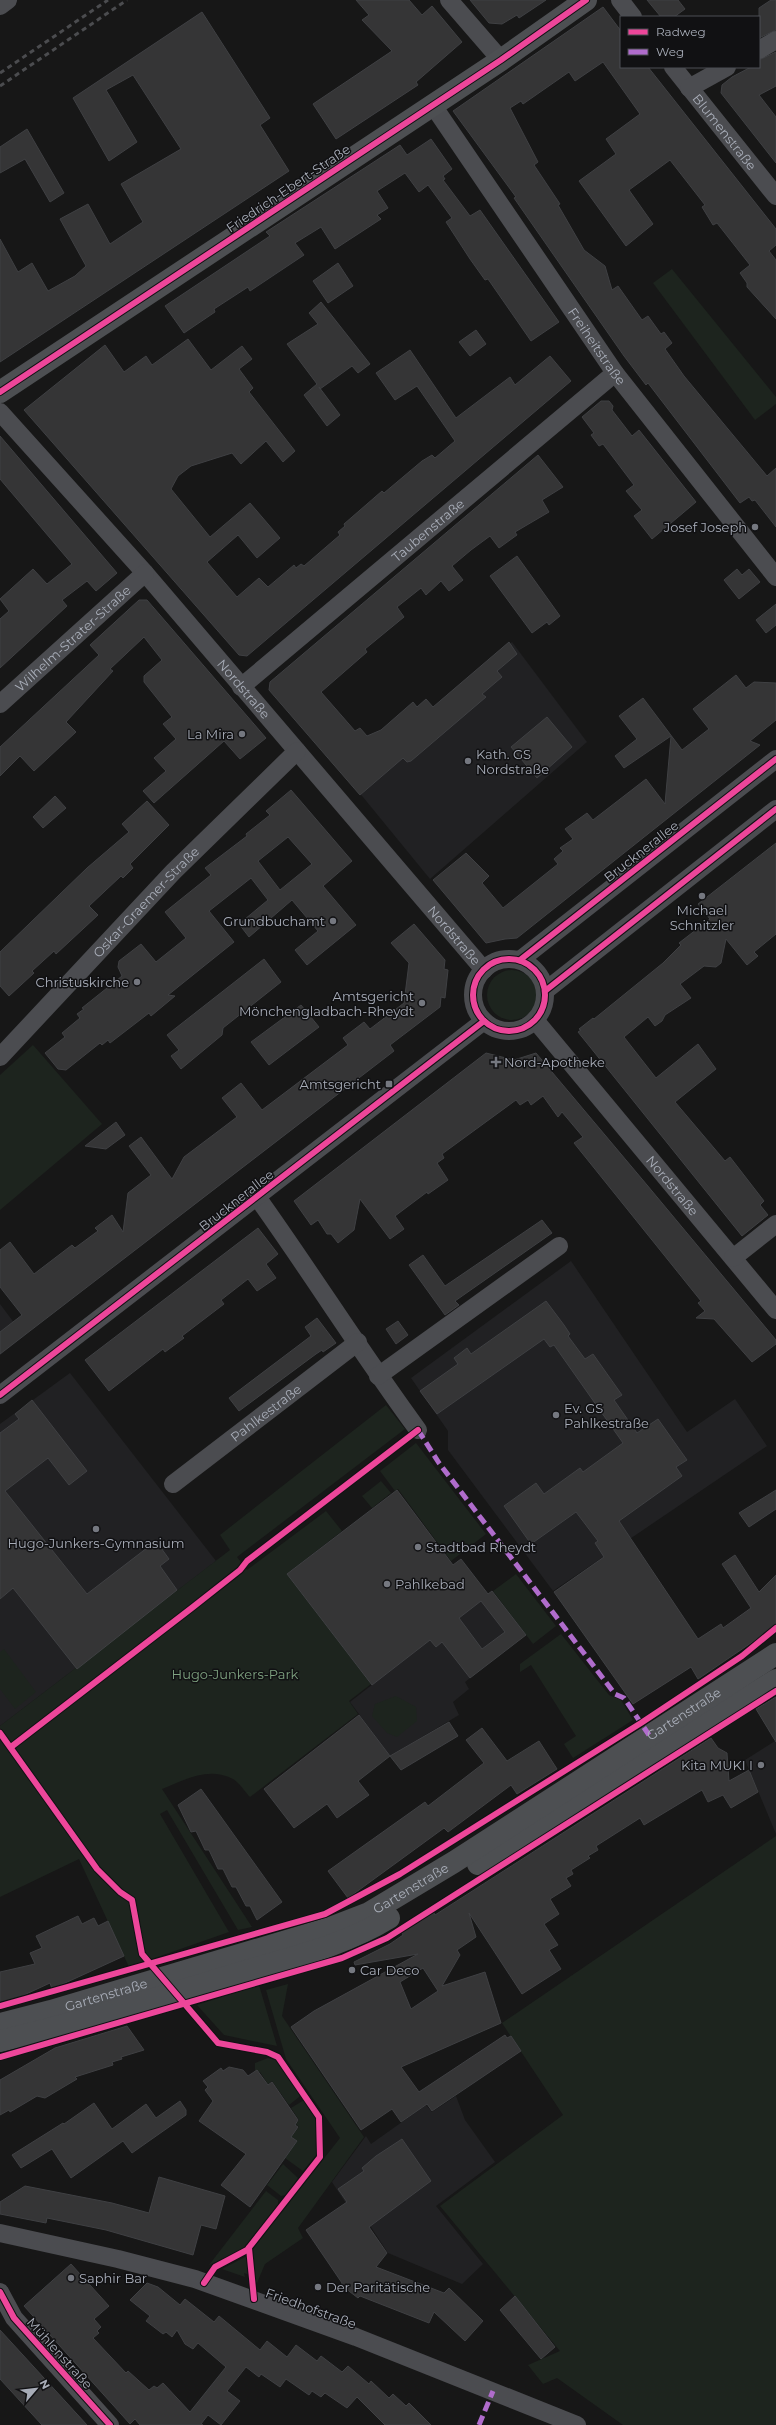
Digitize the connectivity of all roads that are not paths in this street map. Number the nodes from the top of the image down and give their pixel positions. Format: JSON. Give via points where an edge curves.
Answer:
{"nodes":[{"id":1,"x":8,"y":0,"type":"edge"},
{"id":2,"x":449,"y":0,"type":"edge"},
{"id":3,"x":586,"y":0,"type":"edge"},
{"id":4,"x":620,"y":0,"type":"edge"},
{"id":5,"x":0,"y":6,"type":"edge"},
{"id":6,"x":632,"y":16,"type":"edge"},
{"id":7,"x":776,"y":40,"type":"edge"},
{"id":8,"x":760,"y":49,"type":"edge"},
{"id":9,"x":501,"y":60,"type":"junction"},
{"id":10,"x":674,"y":68,"type":"edge"},
{"id":11,"x":725,"y":68,"type":"edge"},
{"id":12,"x":689,"y":88,"type":"junction"},
{"id":13,"x":432,"y":104,"type":"junction"},
{"id":14,"x":776,"y":196,"type":"edge"},
{"id":15,"x":615,"y":373,"type":"junction"},
{"id":16,"x":0,"y":392,"type":"edge"},
{"id":17,"x":0,"y":412,"type":"edge"},
{"id":18,"x":145,"y":573,"type":"junction"},
{"id":19,"x":776,"y":577,"type":"edge"},
{"id":20,"x":241,"y":687,"type":"junction"},
{"id":21,"x":0,"y":704,"type":"edge"},
{"id":22,"x":297,"y":751,"type":"junction"},
{"id":23,"x":776,"y":759,"type":"edge"},
{"id":24,"x":776,"y":809,"type":"edge"},
{"id":25,"x":520,"y":960,"type":"junction"},
{"id":26,"x":484,"y":970,"type":"junction"},
{"id":27,"x":545,"y":991,"type":"junction"},
{"id":28,"x":535,"y":1020,"type":"junction"},
{"id":29,"x":484,"y":1021,"type":"junction"},
{"id":30,"x":0,"y":1057,"type":"edge"},
{"id":31,"x":257,"y":1197,"type":"junction"},
{"id":32,"x":776,"y":1224,"type":"edge"},
{"id":33,"x":559,"y":1246,"type":"dead end"},
{"id":34,"x":733,"y":1258,"type":"junction"},
{"id":35,"x":776,"y":1310,"type":"edge"},
{"id":36,"x":358,"y":1342,"type":"junction"},
{"id":37,"x":378,"y":1376,"type":"junction"},
{"id":38,"x":0,"y":1395,"type":"edge"},
{"id":39,"x":418,"y":1430,"type":"dead end"},
{"id":40,"x":173,"y":1484,"type":"dead end"},
{"id":41,"x":776,"y":1654,"type":"edge"},
{"id":42,"x":776,"y":1680,"type":"edge"},
{"id":43,"x":0,"y":2024,"type":"edge"},
{"id":44,"x":0,"y":2041,"type":"edge"},
{"id":45,"x":0,"y":2233,"type":"edge"},
{"id":46,"x":0,"y":2292,"type":"edge"},
{"id":47,"x":110,"y":2425,"type":"edge"},
{"id":48,"x":577,"y":2425,"type":"edge"}],
"edges":[{"from":1,"to":5,"type":"street"},
{"from":2,"to":9,"type":"street"},
{"from":3,"to":9,"type":"main road","name":"Friedrich-Ebert-Straße"},
{"from":4,"to":6,"type":"street"},
{"from":7,"to":8,"type":"street"},
{"from":9,"to":13,"type":"main road","name":"Friedrich-Ebert-Straße"},
{"from":10,"to":12,"type":"street","name":"Blumenstraße"},
{"from":11,"to":12,"type":"street"},
{"from":12,"to":14,"type":"street","name":"Blumenstraße"},
{"from":13,"to":15,"type":"street","name":"Freiheitstraße"},
{"from":13,"to":16,"type":"main road","name":"Friedrich-Ebert-Straße"},
{"from":15,"to":19,"type":"street","name":"Freiheitstraße"},
{"from":15,"to":20,"type":"street","name":"Taubenstraße"},
{"from":17,"to":18,"type":"street","name":"Nordstraße"},
{"from":18,"to":20,"type":"street","name":"Nordstraße"},
{"from":18,"to":21,"type":"street","name":"Wilhelm-Strater-Straße"},
{"from":20,"to":22,"type":"street","name":"Nordstraße"},
{"from":22,"to":26,"type":"street","name":"Nordstraße"},
{"from":22,"to":30,"type":"street","name":"Oskar-Graemer-Straße","via":[[173,872]]},
{"from":23,"to":25,"type":"street","name":"Brucknerallee"},
{"from":24,"to":27,"type":"street"},
{"from":25,"to":26,"type":"street","name":"Nordstraße","via":[[502,960],[492,963]]},
{"from":25,"to":27,"type":"street","via":[[536,970]]},
{"from":26,"to":29,"type":"street","name":"Nordstraße","via":[[474,988],[477,1011]]},
{"from":27,"to":28,"type":"street","via":[[545,1002]]},
{"from":28,"to":29,"type":"street","via":[[526,1027],[510,1030],[493,1027]]},
{"from":28,"to":34,"type":"street","name":"Nordstraße"},
{"from":29,"to":31,"type":"street","name":"Brucknerallee"},
{"from":31,"to":36,"type":"street"},
{"from":31,"to":38,"type":"street","name":"Brucknerallee"},
{"from":32,"to":34,"type":"street"},
{"from":33,"to":37,"type":"street"},
{"from":34,"to":35,"type":"street","name":"Nordstraße"},
{"from":36,"to":37,"type":"street"},
{"from":36,"to":40,"type":"street","name":"Pahlkestraße"},
{"from":37,"to":39,"type":"street"},
{"from":41,"to":43,"type":"main road","name":"Gartenstraße","via":[[454,1862],[369,1913],[330,1928]]},
{"from":42,"to":44,"type":"main road","name":"Gartenstraße","via":[[462,1875],[364,1931],[284,1959],[56,2029]]},
{"from":45,"to":48,"type":"street","name":"Friedhofstraße","via":[[195,2279],[254,2299]]},
{"from":46,"to":47,"type":"street","name":"Mühlenstraße","via":[[14,2318]]}]}
